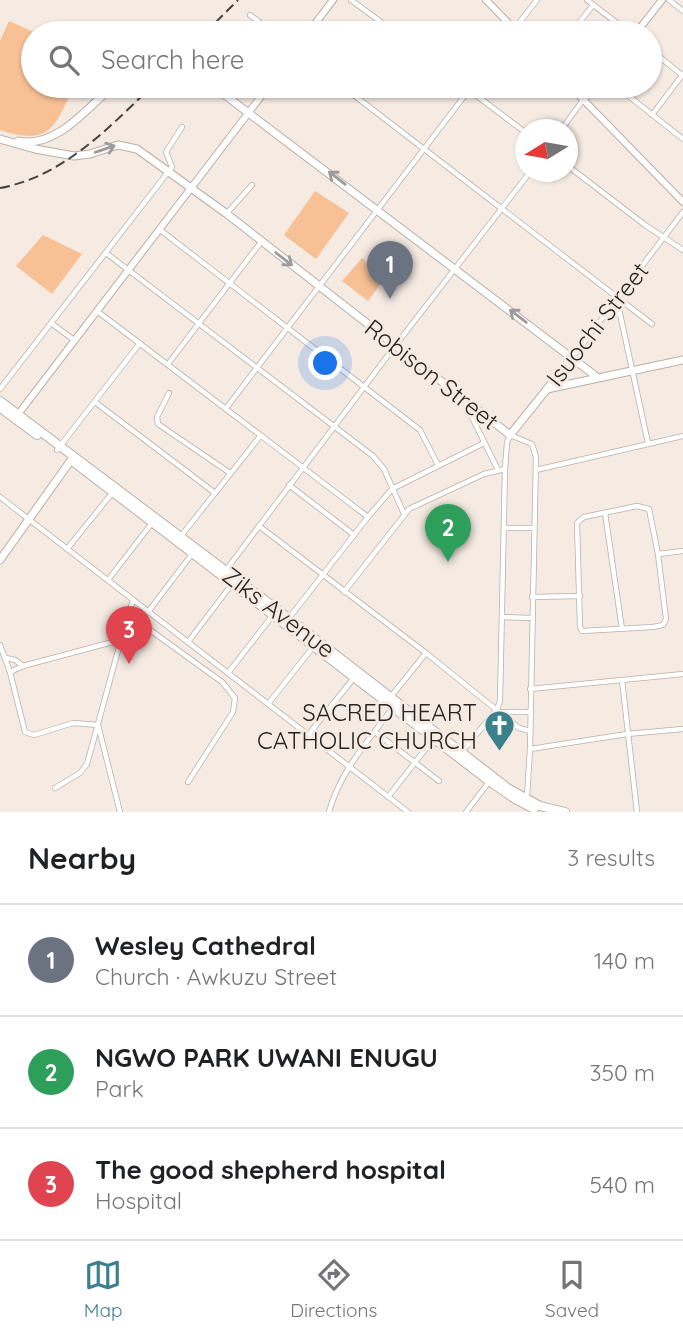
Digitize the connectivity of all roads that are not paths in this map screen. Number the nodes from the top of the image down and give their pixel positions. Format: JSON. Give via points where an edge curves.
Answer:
{"nodes":[{"id":1,"x":333,"y":0,"type":"edge"},
{"id":2,"x":351,"y":0,"type":"edge"},
{"id":3,"x":486,"y":0,"type":"edge"},
{"id":4,"x":537,"y":0,"type":"edge"},
{"id":5,"x":587,"y":0,"type":"edge"},
{"id":6,"x":662,"y":0,"type":"edge"},
{"id":7,"x":669,"y":0,"type":"edge"},
{"id":8,"x":593,"y":5,"type":"junction"},
{"id":9,"x":683,"y":11,"type":"edge"},
{"id":10,"x":250,"y":15,"type":"dead end"},
{"id":11,"x":256,"y":21,"type":"edge"},
{"id":12,"x":317,"y":21,"type":"edge"},
{"id":13,"x":380,"y":21,"type":"edge"},
{"id":14,"x":504,"y":21,"type":"edge"},
{"id":15,"x":522,"y":21,"type":"edge"},
{"id":16,"x":580,"y":21,"type":"edge"},
{"id":17,"x":614,"y":21,"type":"edge"},
{"id":18,"x":645,"y":21,"type":"edge"},
{"id":19,"x":662,"y":58,"type":"edge"},
{"id":20,"x":683,"y":74,"type":"edge"},
{"id":21,"x":99,"y":98,"type":"edge"},
{"id":22,"x":230,"y":98,"type":"edge"},
{"id":23,"x":259,"y":98,"type":"edge"},
{"id":24,"x":357,"y":98,"type":"edge"},
{"id":25,"x":460,"y":98,"type":"edge"},
{"id":26,"x":482,"y":98,"type":"edge"},
{"id":27,"x":631,"y":98,"type":"edge"},
{"id":28,"x":584,"y":99,"type":"joint"},
{"id":29,"x":249,"y":112,"type":"junction"},
{"id":30,"x":652,"y":115,"type":"junction"},
{"id":31,"x":569,"y":119,"type":"edge"},
{"id":32,"x":515,"y":124,"type":"edge"},
{"id":33,"x":182,"y":127,"type":"dead end"},
{"id":34,"x":0,"y":136,"type":"edge"},
{"id":35,"x":683,"y":139,"type":"edge"},
{"id":36,"x":39,"y":146,"type":"junction"},
{"id":37,"x":422,"y":149,"type":"junction"},
{"id":38,"x":169,"y":171,"type":"junction"},
{"id":39,"x":578,"y":173,"type":"edge"},
{"id":40,"x":522,"y":182,"type":"edge"},
{"id":41,"x":252,"y":185,"type":"dead end"},
{"id":42,"x":191,"y":188,"type":"junction"},
{"id":43,"x":683,"y":202,"type":"edge"},
{"id":44,"x":501,"y":208,"type":"junction"},
{"id":45,"x":378,"y":210,"type":"junction"},
{"id":46,"x":683,"y":212,"type":"edge"},
{"id":47,"x":227,"y":214,"type":"junction"},
{"id":48,"x":159,"y":229,"type":"junction"},
{"id":49,"x":664,"y":237,"type":"junction"},
{"id":50,"x":261,"y":242,"type":"junction"},
{"id":51,"x":683,"y":250,"type":"edge"},
{"id":52,"x":106,"y":253,"type":"junction"},
{"id":53,"x":456,"y":267,"type":"junction"},
{"id":54,"x":129,"y":269,"type":"junction"},
{"id":55,"x":230,"y":283,"type":"junction"},
{"id":56,"x":318,"y":286,"type":"junction"},
{"id":57,"x":617,"y":298,"type":"junction"},
{"id":58,"x":97,"y":311,"type":"junction"},
{"id":59,"x":51,"y":323,"type":"junction"},
{"id":60,"x":199,"y":323,"type":"junction"},
{"id":61,"x":652,"y":324,"type":"dead end"},
{"id":62,"x":288,"y":327,"type":"junction"},
{"id":63,"x":74,"y":341,"type":"junction"},
{"id":64,"x":139,"y":343,"type":"junction"},
{"id":65,"x":395,"y":346,"type":"junction"},
{"id":66,"x":572,"y":358,"type":"junction"},
{"id":67,"x":683,"y":360,"type":"edge"},
{"id":68,"x":168,"y":364,"type":"junction"},
{"id":69,"x":257,"y":368,"type":"junction"},
{"id":70,"x":631,"y":369,"type":"junction"},
{"id":71,"x":597,"y":377,"type":"junction"},
{"id":72,"x":364,"y":387,"type":"junction"},
{"id":73,"x":0,"y":389,"type":"edge"},
{"id":74,"x":547,"y":389,"type":"junction"},
{"id":75,"x":169,"y":393,"type":"dead end"},
{"id":76,"x":462,"y":395,"type":"junction"},
{"id":77,"x":95,"y":402,"type":"junction"},
{"id":78,"x":227,"y":407,"type":"junction"},
{"id":79,"x":2,"y":408,"type":"edge"},
{"id":80,"x":16,"y":416,"type":"junction"},
{"id":81,"x":335,"y":426,"type":"junction"},
{"id":82,"x":261,"y":435,"type":"junction"},
{"id":83,"x":510,"y":435,"type":"junction"},
{"id":84,"x":683,"y":436,"type":"edge"},
{"id":85,"x":484,"y":443,"type":"junction"},
{"id":86,"x":648,"y":443,"type":"junction"},
{"id":87,"x":59,"y":448,"type":"junction"},
{"id":88,"x":72,"y":458,"type":"junction"},
{"id":89,"x":438,"y":465,"type":"junction"},
{"id":90,"x":304,"y":467,"type":"junction"},
{"id":91,"x":505,"y":469,"type":"junction"},
{"id":92,"x":498,"y":470,"type":"junction"},
{"id":93,"x":536,"y":470,"type":"junction"},
{"id":94,"x":230,"y":473,"type":"junction"},
{"id":95,"x":289,"y":485,"type":"junction"},
{"id":96,"x":392,"y":489,"type":"junction"},
{"id":97,"x":114,"y":490,"type":"junction"},
{"id":98,"x":215,"y":493,"type":"junction"},
{"id":99,"x":0,"y":497,"type":"edge"},
{"id":100,"x":605,"y":513,"type":"junction"},
{"id":101,"x":404,"y":514,"type":"junction"},
{"id":102,"x":29,"y":517,"type":"junction"},
{"id":103,"x":368,"y":517,"type":"junction"},
{"id":104,"x":154,"y":520,"type":"junction"},
{"id":105,"x":259,"y":526,"type":"junction"},
{"id":106,"x":505,"y":528,"type":"junction"},
{"id":107,"x":534,"y":528,"type":"junction"},
{"id":108,"x":354,"y":535,"type":"junction"},
{"id":109,"x":179,"y":539,"type":"junction"},
{"id":110,"x":67,"y":549,"type":"junction"},
{"id":111,"x":194,"y":551,"type":"junction"},
{"id":112,"x":683,"y":551,"type":"edge"},
{"id":113,"x":658,"y":554,"type":"junction"},
{"id":114,"x":0,"y":560,"type":"edge"},
{"id":115,"x":223,"y":574,"type":"junction"},
{"id":116,"x":322,"y":575,"type":"junction"},
{"id":117,"x":108,"y":580,"type":"junction"},
{"id":118,"x":232,"y":584,"type":"junction"},
{"id":119,"x":344,"y":592,"type":"junction"},
{"id":120,"x":580,"y":596,"type":"junction"},
{"id":121,"x":532,"y":597,"type":"junction"},
{"id":122,"x":133,"y":601,"type":"junction"},
{"id":123,"x":148,"y":612,"type":"junction"},
{"id":124,"x":275,"y":612,"type":"junction"},
{"id":125,"x":128,"y":614,"type":"junction"},
{"id":126,"x":502,"y":617,"type":"junction"},
{"id":127,"x":531,"y":618,"type":"junction"},
{"id":128,"x":287,"y":621,"type":"junction"},
{"id":129,"x":622,"y":629,"type":"junction"},
{"id":130,"x":121,"y":640,"type":"junction"},
{"id":131,"x":188,"y":642,"type":"junction"},
{"id":132,"x":316,"y":643,"type":"junction"},
{"id":133,"x":0,"y":645,"type":"edge"},
{"id":134,"x":426,"y":653,"type":"junction"},
{"id":135,"x":5,"y":658,"type":"junction"},
{"id":136,"x":23,"y":666,"type":"junction"},
{"id":137,"x":10,"y":672,"type":"junction"},
{"id":138,"x":228,"y":673,"type":"junction"},
{"id":139,"x":683,"y":674,"type":"edge"},
{"id":140,"x":356,"y":675,"type":"junction"},
{"id":141,"x":622,"y":680,"type":"junction"},
{"id":142,"x":530,"y":689,"type":"junction"},
{"id":143,"x":392,"y":703,"type":"junction"},
{"id":144,"x":268,"y":704,"type":"junction"},
{"id":145,"x":499,"y":710,"type":"junction"},
{"id":146,"x":530,"y":712,"type":"junction"},
{"id":147,"x":97,"y":725,"type":"junction"},
{"id":148,"x":683,"y":729,"type":"edge"},
{"id":149,"x":530,"y":731,"type":"junction"},
{"id":150,"x":375,"y":732,"type":"junction"},
{"id":151,"x":627,"y":734,"type":"junction"},
{"id":152,"x":308,"y":735,"type":"junction"},
{"id":153,"x":435,"y":736,"type":"junction"},
{"id":154,"x":530,"y":749,"type":"junction"},
{"id":155,"x":459,"y":755,"type":"junction"},
{"id":156,"x":415,"y":762,"type":"junction"},
{"id":157,"x":349,"y":765,"type":"junction"},
{"id":158,"x":491,"y":779,"type":"junction"},
{"id":159,"x":439,"y":781,"type":"dead end"},
{"id":160,"x":188,"y":782,"type":"dead end"},
{"id":161,"x":55,"y":788,"type":"dead end"},
{"id":162,"x":388,"y":797,"type":"junction"},
{"id":163,"x":526,"y":802,"type":"junction"},
{"id":164,"x":330,"y":811,"type":"edge"},
{"id":165,"x":120,"y":812,"type":"edge"},
{"id":166,"x":408,"y":812,"type":"edge"},
{"id":167,"x":466,"y":812,"type":"edge"},
{"id":168,"x":542,"y":812,"type":"edge"},
{"id":169,"x":565,"y":812,"type":"edge"},
{"id":170,"x":637,"y":812,"type":"edge"}],
"edges":[{"from":1,"to":12,"type":"street"},
{"from":2,"to":13,"type":"street"},
{"from":3,"to":14,"type":"street"},
{"from":4,"to":15,"type":"street"},
{"from":5,"to":8,"type":"street"},
{"from":6,"to":18,"type":"street"},
{"from":7,"to":9,"type":"street"},
{"from":8,"to":16,"type":"street"},
{"from":8,"to":17,"type":"street"},
{"from":10,"to":11,"type":"street"},
{"from":19,"to":20,"type":"street"},
{"from":20,"to":30,"type":"street"},
{"from":21,"to":36,"type":"main road"},
{"from":22,"to":29,"type":"main road"},
{"from":23,"to":29,"type":"street"},
{"from":24,"to":37,"type":"street"},
{"from":25,"to":37,"type":"street"},
{"from":26,"to":32,"type":"street"},
{"from":27,"to":30,"type":"street"},
{"from":28,"to":31,"type":"street"},
{"from":28,"to":43,"type":"street"},
{"from":29,"to":42,"type":"street"},
{"from":45,"to":29,"type":"main road","one_way":true},
{"from":30,"to":35,"type":"street"},
{"from":33,"to":38,"type":"street","via":[[166,152],[172,166]]},
{"from":34,"to":36,"type":"main road","name":"Robison Street"},
{"from":36,"to":38,"type":"main road","name":"Robison Street","one_way":true,"via":[[83,156],[128,145]]},
{"from":37,"to":44,"type":"street"},
{"from":37,"to":45,"type":"street"},
{"from":38,"to":42,"type":"main road","name":"Robison Street"},
{"from":38,"to":52,"type":"street"},
{"from":39,"to":49,"type":"street"},
{"from":40,"to":44,"type":"street"},
{"from":41,"to":47,"type":"street"},
{"from":42,"to":47,"type":"main road","name":"Robison Street"},
{"from":42,"to":48,"type":"street"},
{"from":44,"to":53,"type":"street"},
{"from":44,"to":57,"type":"street"},
{"from":45,"to":53,"type":"main road"},
{"from":45,"to":56,"type":"street"},
{"from":46,"to":49,"type":"street","name":"Isuochi Street"},
{"from":47,"to":50,"type":"main road","name":"Robison Street"},
{"from":48,"to":54,"type":"street"},
{"from":48,"to":55,"type":"street"},
{"from":49,"to":51,"type":"street"},
{"from":49,"to":57,"type":"street","name":"Isuochi Street"},
{"from":50,"to":55,"type":"street"},
{"from":50,"to":56,"type":"main road","name":"Robison Street","one_way":true},
{"from":52,"to":54,"type":"street"},
{"from":52,"to":59,"type":"street"},
{"from":53,"to":65,"type":"street"},
{"from":66,"to":53,"type":"main road","one_way":true},
{"from":54,"to":58,"type":"street"},
{"from":54,"to":60,"type":"street"},
{"from":55,"to":60,"type":"street"},
{"from":55,"to":62,"type":"street"},
{"from":56,"to":62,"type":"street"},
{"from":56,"to":65,"type":"main road","name":"Robison Street"},
{"from":57,"to":61,"type":"street"},
{"from":57,"to":66,"type":"street","name":"Isuochi Street"},
{"from":57,"to":70,"type":"street"},
{"from":58,"to":63,"type":"street"},
{"from":58,"to":64,"type":"street"},
{"from":59,"to":63,"type":"street"},
{"from":59,"to":73,"type":"street"},
{"from":60,"to":68,"type":"street"},
{"from":60,"to":69,"type":"street"},
{"from":62,"to":69,"type":"street"},
{"from":62,"to":72,"type":"street"},
{"from":63,"to":80,"type":"street"},
{"from":64,"to":68,"type":"street"},
{"from":64,"to":77,"type":"street"},
{"from":65,"to":72,"type":"street"},
{"from":65,"to":76,"type":"main road","name":"Robison Street"},
{"from":66,"to":71,"type":"main road"},
{"from":66,"to":74,"type":"main road","name":"Isuochi Street"},
{"from":67,"to":70,"type":"main road"},
{"from":68,"to":78,"type":"street"},
{"from":69,"to":78,"type":"street"},
{"from":69,"to":81,"type":"street"},
{"from":70,"to":71,"type":"main road"},
{"from":70,"to":86,"type":"street"},
{"from":71,"to":74,"type":"main road"},
{"from":72,"to":81,"type":"street"},
{"from":72,"to":89,"type":"street","via":[[420,430]]},
{"from":74,"to":83,"type":"main road","name":"Isuochi Street"},
{"from":75,"to":94,"type":"street","via":[[158,424]]},
{"from":76,"to":83,"type":"main road","name":"Robison Street"},
{"from":76,"to":85,"type":"street"},
{"from":77,"to":87,"type":"street"},
{"from":77,"to":98,"type":"street"},
{"from":78,"to":82,"type":"street"},
{"from":79,"to":80,"type":"main road","name":"Ziks Avenue"},
{"from":80,"to":87,"type":"main road","name":"Ziks Avenue"},
{"from":81,"to":90,"type":"street"},
{"from":81,"to":96,"type":"street","via":[[382,465]]},
{"from":82,"to":90,"type":"street"},
{"from":82,"to":94,"type":"street"},
{"from":83,"to":91,"type":"street","name":"Robison Street"},
{"from":83,"to":93,"type":"street","via":[[532,444]]},
{"from":84,"to":86,"type":"street"},
{"from":85,"to":89,"type":"street"},
{"from":85,"to":92,"type":"street"},
{"from":86,"to":93,"type":"street"},
{"from":87,"to":88,"type":"main road","name":"Ziks Avenue"},
{"from":88,"to":97,"type":"main road","name":"Ziks Avenue"},
{"from":88,"to":102,"type":"main road"},
{"from":89,"to":96,"type":"street"},
{"from":90,"to":95,"type":"street"},
{"from":90,"to":103,"type":"street"},
{"from":91,"to":92,"type":"street"},
{"from":91,"to":106,"type":"street","name":"Robison Street"},
{"from":92,"to":101,"type":"street"},
{"from":93,"to":107,"type":"street"},
{"from":94,"to":98,"type":"street"},
{"from":95,"to":105,"type":"street"},
{"from":95,"to":108,"type":"street"},
{"from":96,"to":101,"type":"street"},
{"from":96,"to":103,"type":"street"},
{"from":97,"to":104,"type":"main road","name":"Ziks Avenue"},
{"from":97,"to":110,"type":"street"},
{"from":98,"to":109,"type":"street"},
{"from":99,"to":102,"type":"street"},
{"from":100,"to":113,"type":"street","via":[[637,506],[649,509]]},
{"from":100,"to":120,"type":"street","via":[[577,523]]},
{"from":100,"to":129,"type":"street"},
{"from":101,"to":119,"type":"street"},
{"from":102,"to":110,"type":"street"},
{"from":102,"to":114,"type":"main road"},
{"from":103,"to":108,"type":"street"},
{"from":104,"to":109,"type":"main road","name":"Ziks Avenue"},
{"from":104,"to":117,"type":"street"},
{"from":105,"to":115,"type":"street"},
{"from":105,"to":116,"type":"street"},
{"from":106,"to":107,"type":"street"},
{"from":106,"to":126,"type":"street","name":"Robison Street"},
{"from":107,"to":121,"type":"street"},
{"from":108,"to":116,"type":"street"},
{"from":109,"to":111,"type":"main road","name":"Ziks Avenue"},
{"from":110,"to":117,"type":"street"},
{"from":111,"to":115,"type":"main road","name":"Ziks Avenue"},
{"from":111,"to":123,"type":"street"},
{"from":112,"to":113,"type":"street"},
{"from":113,"to":129,"type":"street","via":[[666,620],[663,625]]},
{"from":115,"to":118,"type":"main road","name":"Ziks Avenue"},
{"from":115,"to":124,"type":"main road","name":"Ziks Avenue"},
{"from":116,"to":119,"type":"street"},
{"from":116,"to":128,"type":"street"},
{"from":117,"to":122,"type":"street"},
{"from":118,"to":124,"type":"main road","name":"Ziks Avenue"},
{"from":118,"to":131,"type":"street"},
{"from":119,"to":134,"type":"street"},
{"from":120,"to":121,"type":"street"},
{"from":120,"to":129,"type":"street","via":[[582,631]]},
{"from":121,"to":127,"type":"street"},
{"from":122,"to":123,"type":"street"},
{"from":122,"to":125,"type":"street"},
{"from":123,"to":131,"type":"street"},
{"from":124,"to":128,"type":"main road","name":"Ziks Avenue"},
{"from":124,"to":138,"type":"street"},
{"from":125,"to":130,"type":"street"},
{"from":125,"to":160,"type":"street","via":[[222,682],[235,698],[233,712]]},
{"from":126,"to":127,"type":"street"},
{"from":126,"to":145,"type":"street","name":"Robison Street"},
{"from":127,"to":142,"type":"street"},
{"from":128,"to":132,"type":"main road","name":"Ziks Avenue"},
{"from":130,"to":136,"type":"street"},
{"from":130,"to":147,"type":"street"},
{"from":131,"to":138,"type":"street"},
{"from":132,"to":140,"type":"main road","name":"Ziks Avenue"},
{"from":132,"to":144,"type":"street"},
{"from":133,"to":135,"type":"street"},
{"from":134,"to":143,"type":"street"},
{"from":134,"to":145,"type":"street"},
{"from":135,"to":136,"type":"street"},
{"from":135,"to":137,"type":"street"},
{"from":136,"to":137,"type":"street"},
{"from":137,"to":147,"type":"street","via":[[28,735],[73,723]]},
{"from":138,"to":144,"type":"street"},
{"from":139,"to":141,"type":"street"},
{"from":140,"to":143,"type":"main road","name":"Ziks Avenue"},
{"from":140,"to":152,"type":"street"},
{"from":141,"to":142,"type":"street"},
{"from":141,"to":151,"type":"street"},
{"from":142,"to":146,"type":"street"},
{"from":143,"to":150,"type":"street"},
{"from":143,"to":153,"type":"main road","name":"Ziks Avenue"},
{"from":144,"to":152,"type":"street"},
{"from":145,"to":146,"type":"street"},
{"from":145,"to":149,"type":"street","via":[[519,728]]},
{"from":145,"to":155,"type":"street"},
{"from":146,"to":149,"type":"street"},
{"from":147,"to":161,"type":"street","via":[[83,769]]},
{"from":147,"to":165,"type":"street"},
{"from":148,"to":151,"type":"street"},
{"from":149,"to":154,"type":"street"},
{"from":150,"to":156,"type":"street"},
{"from":150,"to":157,"type":"street"},
{"from":151,"to":154,"type":"street"},
{"from":151,"to":170,"type":"street"},
{"from":152,"to":157,"type":"street"},
{"from":153,"to":155,"type":"main road","name":"Ziks Avenue"},
{"from":153,"to":156,"type":"street"},
{"from":154,"to":163,"type":"street"},
{"from":155,"to":158,"type":"main road","name":"Ziks Avenue"},
{"from":156,"to":159,"type":"street"},
{"from":156,"to":162,"type":"street"},
{"from":157,"to":162,"type":"street"},
{"from":157,"to":164,"type":"street"},
{"from":158,"to":163,"type":"main road","name":"Ziks Avenue"},
{"from":158,"to":167,"type":"street"},
{"from":162,"to":166,"type":"street"},
{"from":163,"to":168,"type":"main road","name":"Ziks Avenue"},
{"from":163,"to":169,"type":"main road","name":"Ziks Avenue"}]}
